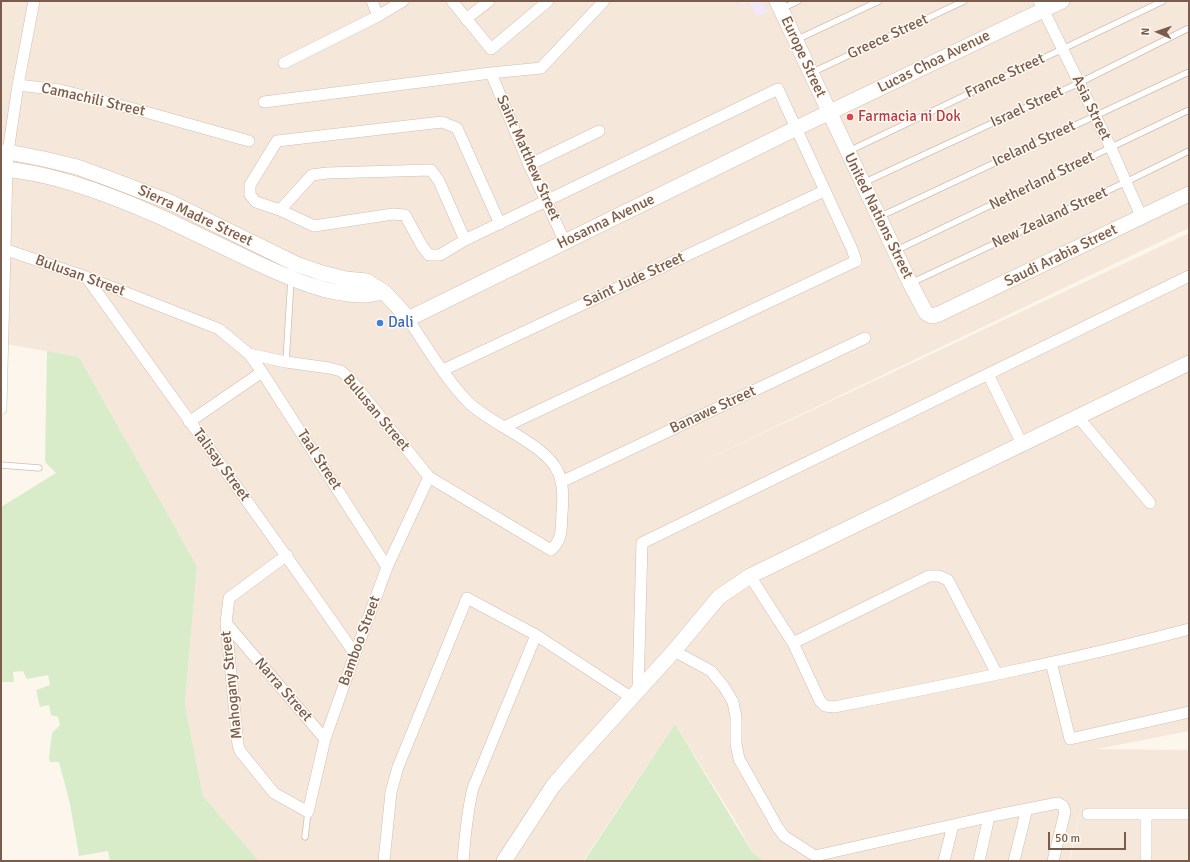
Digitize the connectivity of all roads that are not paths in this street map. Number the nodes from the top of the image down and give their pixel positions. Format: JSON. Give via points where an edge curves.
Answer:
{"nodes":[{"id":1,"x":34,"y":1,"type":"edge"},
{"id":2,"x":372,"y":1,"type":"edge"},
{"id":3,"x":403,"y":1,"type":"edge"},
{"id":4,"x":452,"y":1,"type":"edge"},
{"id":5,"x":489,"y":1,"type":"edge"},
{"id":6,"x":548,"y":1,"type":"edge"},
{"id":7,"x":604,"y":1,"type":"edge"},
{"id":8,"x":798,"y":1,"type":"edge"},
{"id":9,"x":879,"y":1,"type":"edge"},
{"id":10,"x":964,"y":1,"type":"edge"},
{"id":11,"x":1062,"y":1,"type":"edge"},
{"id":12,"x":1163,"y":1,"type":"edge"},
{"id":13,"x":779,"y":5,"type":"edge"},
{"id":14,"x":1041,"y":6,"type":"edge"},
{"id":15,"x":378,"y":16,"type":"junction"},
{"id":16,"x":466,"y":19,"type":"junction"},
{"id":17,"x":1189,"y":28,"type":"edge"},
{"id":18,"x":795,"y":40,"type":"junction"},
{"id":19,"x":1062,"y":50,"type":"junction"},
{"id":20,"x":284,"y":63,"type":"dead end"},
{"id":21,"x":1189,"y":72,"type":"edge"},
{"id":22,"x":491,"y":73,"type":"junction"},
{"id":23,"x":811,"y":74,"type":"junction"},
{"id":24,"x":1079,"y":83,"type":"junction"},
{"id":25,"x":18,"y":85,"type":"junction"},
{"id":26,"x":264,"y":102,"type":"dead end"},
{"id":27,"x":1189,"y":110,"type":"edge"},
{"id":28,"x":829,"y":113,"type":"junction"},
{"id":29,"x":1095,"y":115,"type":"junction"},
{"id":30,"x":800,"y":126,"type":"junction"},
{"id":31,"x":599,"y":131,"type":"dead end"},
{"id":32,"x":249,"y":141,"type":"dead end"},
{"id":33,"x":1111,"y":148,"type":"junction"},
{"id":34,"x":848,"y":151,"type":"junction"},
{"id":35,"x":1189,"y":151,"type":"edge"},
{"id":36,"x":4,"y":152,"type":"edge"},
{"id":37,"x":528,"y":165,"type":"junction"},
{"id":38,"x":4,"y":169,"type":"edge"},
{"id":39,"x":1126,"y":182,"type":"junction"},
{"id":40,"x":863,"y":183,"type":"junction"},
{"id":41,"x":824,"y":190,"type":"junction"},
{"id":42,"x":1189,"y":194,"type":"edge"},
{"id":43,"x":546,"y":202,"type":"junction"},
{"id":44,"x":280,"y":210,"type":"junction"},
{"id":45,"x":1142,"y":216,"type":"junction"},
{"id":46,"x":879,"y":217,"type":"junction"},
{"id":47,"x":500,"y":224,"type":"junction"},
{"id":48,"x":225,"y":229,"type":"junction"},
{"id":49,"x":465,"y":240,"type":"junction"},
{"id":50,"x":565,"y":242,"type":"junction"},
{"id":51,"x":217,"y":244,"type":"junction"},
{"id":52,"x":3,"y":248,"type":"edge"},
{"id":53,"x":895,"y":251,"type":"junction"},
{"id":54,"x":1189,"y":276,"type":"edge"},
{"id":55,"x":86,"y":277,"type":"junction"},
{"id":56,"x":291,"y":279,"type":"junction"},
{"id":57,"x":910,"y":283,"type":"junction"},
{"id":58,"x":384,"y":292,"type":"junction"},
{"id":59,"x":932,"y":316,"type":"joint"},
{"id":60,"x":408,"y":319,"type":"junction"},
{"id":61,"x":865,"y":338,"type":"dead end"},
{"id":62,"x":248,"y":354,"type":"junction"},
{"id":63,"x":286,"y":362,"type":"junction"},
{"id":64,"x":1189,"y":363,"type":"edge"},
{"id":65,"x":443,"y":370,"type":"junction"},
{"id":66,"x":262,"y":372,"type":"junction"},
{"id":67,"x":988,"y":374,"type":"junction"},
{"id":68,"x":1,"y":409,"type":"edge"},
{"id":69,"x":1078,"y":417,"type":"junction"},
{"id":70,"x":189,"y":422,"type":"junction"},
{"id":71,"x":504,"y":428,"type":"junction"},
{"id":72,"x":1022,"y":444,"type":"junction"},
{"id":73,"x":1,"y":466,"type":"edge"},
{"id":74,"x":39,"y":468,"type":"dead end"},
{"id":75,"x":429,"y":477,"type":"junction"},
{"id":76,"x":561,"y":482,"type":"junction"},
{"id":77,"x":1150,"y":503,"type":"dead end"},
{"id":78,"x":551,"y":550,"type":"joint"},
{"id":79,"x":286,"y":555,"type":"junction"},
{"id":80,"x":387,"y":566,"type":"junction"},
{"id":81,"x":750,"y":576,"type":"junction"},
{"id":82,"x":226,"y":623,"type":"junction"},
{"id":83,"x":1189,"y":629,"type":"edge"},
{"id":84,"x":536,"y":635,"type":"junction"},
{"id":85,"x":793,"y":643,"type":"junction"},
{"id":86,"x":674,"y":651,"type":"junction"},
{"id":87,"x":355,"y":654,"type":"junction"},
{"id":88,"x":1051,"y":662,"type":"junction"},
{"id":89,"x":997,"y":674,"type":"junction"},
{"id":90,"x":635,"y":694,"type":"junction"},
{"id":91,"x":1189,"y":712,"type":"edge"},
{"id":92,"x":325,"y":739,"type":"junction"},
{"id":93,"x":1026,"y":809,"type":"junction"},
{"id":94,"x":308,"y":812,"type":"junction"},
{"id":95,"x":1088,"y":814,"type":"dead end"},
{"id":96,"x":1146,"y":814,"type":"junction"},
{"id":97,"x":1189,"y":814,"type":"edge"},
{"id":98,"x":989,"y":817,"type":"junction"},
{"id":99,"x":953,"y":825,"type":"junction"},
{"id":100,"x":305,"y":837,"type":"dead end"},
{"id":101,"x":818,"y":859,"type":"edge"},
{"id":102,"x":384,"y":861,"type":"edge"},
{"id":103,"x":463,"y":861,"type":"edge"},
{"id":104,"x":504,"y":861,"type":"edge"},
{"id":105,"x":944,"y":861,"type":"edge"},
{"id":106,"x":979,"y":861,"type":"edge"},
{"id":107,"x":1014,"y":861,"type":"edge"},
{"id":108,"x":1053,"y":861,"type":"edge"},
{"id":109,"x":1146,"y":861,"type":"edge"}],
"edges":[{"from":1,"to":25,"type":"street"},
{"from":2,"to":15,"type":"street"},
{"from":3,"to":15,"type":"street"},
{"from":4,"to":16,"type":"street"},
{"from":5,"to":16,"type":"street"},
{"from":6,"to":16,"type":"street","via":[[491,49]]},
{"from":7,"to":22,"type":"street","via":[[541,68]]},
{"from":8,"to":13,"type":"lane"},
{"from":9,"to":18,"type":"lane"},
{"from":10,"to":23,"type":"lane","name":"Greece Street"},
{"from":11,"to":14,"type":"main road","name":"Lucas Choa Avenue"},
{"from":12,"to":19,"type":"lane","name":"France Street"},
{"from":13,"to":18,"type":"main road","name":"Europe Street"},
{"from":14,"to":19,"type":"street","name":"Asia Street"},
{"from":14,"to":28,"type":"main road","name":"Lucas Choa Avenue"},
{"from":15,"to":20,"type":"street"},
{"from":17,"to":24,"type":"lane","name":"Israel Street"},
{"from":18,"to":23,"type":"main road","name":"Europe Street"},
{"from":19,"to":24,"type":"street","name":"Asia Street"},
{"from":19,"to":34,"type":"lane","name":"France Street"},
{"from":21,"to":29,"type":"lane","name":"Iceland Street"},
{"from":22,"to":26,"type":"street"},
{"from":22,"to":37,"type":"street","name":"Saint Matthew Street"},
{"from":23,"to":28,"type":"main road","name":"Europe Street"},
{"from":24,"to":29,"type":"street","name":"Asia Street"},
{"from":24,"to":40,"type":"lane","name":"Israel Street"},
{"from":25,"to":32,"type":"street","name":"Camachili Street","via":[[60,90]]},
{"from":25,"to":36,"type":"street"},
{"from":27,"to":33,"type":"lane","name":"Netherland Street"},
{"from":28,"to":30,"type":"main road","name":"Lucas Choa Avenue"},
{"from":28,"to":34,"type":"main road","name":"United Nations Street"},
{"from":29,"to":33,"type":"street","name":"Asia Street"},
{"from":29,"to":46,"type":"lane","name":"Iceland Street"},
{"from":30,"to":41,"type":"street"},
{"from":30,"to":43,"type":"street","via":[[778,89]]},
{"from":30,"to":50,"type":"main road","name":"Hosanna Avenue"},
{"from":31,"to":37,"type":"street"},
{"from":33,"to":39,"type":"street","name":"Asia Street"},
{"from":33,"to":53,"type":"lane","name":"Netherland Street"},
{"from":34,"to":40,"type":"main road","name":"United Nations Street"},
{"from":35,"to":39,"type":"lane","name":"New Zealand Street"},
{"from":36,"to":38,"type":"street"},
{"from":36,"to":48,"type":"main road","name":"Sierra Madre Street","via":[[77,167],[170,202]]},
{"from":37,"to":43,"type":"street","name":"Saint Matthew Street"},
{"from":38,"to":51,"type":"main road","name":"Sierra Madre Street","via":[[40,174],[102,193]]},
{"from":38,"to":52,"type":"street"},
{"from":39,"to":45,"type":"street","name":"Asia Street"},
{"from":39,"to":57,"type":"lane","name":"New Zealand Street"},
{"from":40,"to":46,"type":"main road","name":"United Nations Street"},
{"from":41,"to":65,"type":"street","name":"Saint Jude Street"},
{"from":41,"to":71,"type":"street","via":[[856,261]]},
{"from":42,"to":45,"type":"main road","name":"Saudi Arabia Street"},
{"from":43,"to":47,"type":"street"},
{"from":43,"to":50,"type":"street","name":"Saint Matthew Street"},
{"from":44,"to":47,"type":"street","via":[[256,202],[250,195],[250,185],[277,141],[442,122],[457,128]]},
{"from":44,"to":49,"type":"street","via":[[314,226],[393,214],[405,215],[429,255],[440,255]]},
{"from":44,"to":49,"type":"street","via":[[312,176],[431,170],[439,181]]},
{"from":45,"to":59,"type":"main road","name":"Saudi Arabia Street"},
{"from":46,"to":53,"type":"main road","name":"United Nations Street"},
{"from":47,"to":49,"type":"street"},
{"from":48,"to":51,"type":"main road"},
{"from":48,"to":58,"type":"main road","name":"Sierra Madre Street","via":[[296,264],[328,275],[366,281]]},
{"from":50,"to":60,"type":"main road","name":"Hosanna Avenue"},
{"from":51,"to":56,"type":"main road","name":"Sierra Madre Street"},
{"from":52,"to":55,"type":"street","name":"Bulusan Street"},
{"from":52,"to":68,"type":"street"},
{"from":53,"to":57,"type":"main road","name":"United Nations Street"},
{"from":54,"to":67,"type":"street"},
{"from":55,"to":62,"type":"street","name":"Bulusan Street","via":[[218,329]]},
{"from":55,"to":70,"type":"street","name":"Talisay Street"},
{"from":56,"to":58,"type":"main road","name":"Sierra Madre Street","via":[[319,288],[364,296]]},
{"from":56,"to":63,"type":"lane"},
{"from":57,"to":59,"type":"main road","name":"United Nations Street","via":[[926,313]]},
{"from":58,"to":60,"type":"main road","name":"Sierra Madre Street"},
{"from":60,"to":65,"type":"street","name":"Sierra Madre Street"},
{"from":61,"to":76,"type":"street","name":"Banawe Street"},
{"from":62,"to":63,"type":"street","name":"Bulusan Street"},
{"from":62,"to":66,"type":"street","name":"Taal Street"},
{"from":63,"to":75,"type":"street","name":"Bulusan Street","via":[[341,371]]},
{"from":64,"to":69,"type":"main road"},
{"from":65,"to":71,"type":"street","name":"Sierra Madre Street","via":[[469,403]]},
{"from":66,"to":70,"type":"street"},
{"from":66,"to":80,"type":"street","name":"Taal Street"},
{"from":67,"to":72,"type":"street"},
{"from":67,"to":90,"type":"street","via":[[642,542]]},
{"from":69,"to":72,"type":"main road"},
{"from":69,"to":77,"type":"street"},
{"from":70,"to":79,"type":"street","name":"Talisay Street"},
{"from":71,"to":76,"type":"street","name":"Sierra Madre Street","via":[[552,461]]},
{"from":72,"to":81,"type":"main road"},
{"from":73,"to":74,"type":"lane"},
{"from":75,"to":78,"type":"street","name":"Bulusan Street"},
{"from":75,"to":80,"type":"street","name":"Bamboo Street"},
{"from":76,"to":78,"type":"street","name":"Sierra Madre Street","via":[[560,536],[558,544]]},
{"from":79,"to":82,"type":"street","name":"Mahogany Street","via":[[229,598]]},
{"from":79,"to":87,"type":"street","name":"Talisay Street"},
{"from":80,"to":87,"type":"street","name":"Bamboo Street"},
{"from":81,"to":85,"type":"street"},
{"from":81,"to":86,"type":"main road","via":[[719,597]]},
{"from":82,"to":92,"type":"street","name":"Narra Street"},
{"from":82,"to":94,"type":"street","name":"Mahogany Street","via":[[240,751],[274,793]]},
{"from":83,"to":88,"type":"street"},
{"from":84,"to":90,"type":"street"},
{"from":84,"to":102,"type":"street","via":[[467,598],[398,768],[391,792]]},
{"from":84,"to":103,"type":"street","via":[[474,788],[466,823]]},
{"from":85,"to":89,"type":"street","via":[[820,701],[825,706],[841,706]]},
{"from":85,"to":89,"type":"street","via":[[929,576],[939,576],[948,580]]},
{"from":86,"to":90,"type":"main road"},
{"from":86,"to":101,"type":"street","via":[[711,671],[724,687],[733,702],[739,759],[784,836]]},
{"from":87,"to":92,"type":"street","name":"Bamboo Street"},
{"from":88,"to":89,"type":"street"},
{"from":88,"to":91,"type":"street","via":[[1070,739]]},
{"from":90,"to":104,"type":"main road","via":[[553,786]]},
{"from":92,"to":94,"type":"street","name":"Bamboo Street"},
{"from":93,"to":98,"type":"street"},
{"from":93,"to":107,"type":"street"},
{"from":93,"to":108,"type":"street","via":[[1058,803],[1063,806],[1065,812]]},
{"from":94,"to":100,"type":"lane"},
{"from":95,"to":96,"type":"street"},
{"from":96,"to":97,"type":"street"},
{"from":96,"to":109,"type":"street"},
{"from":98,"to":99,"type":"street"},
{"from":98,"to":106,"type":"street"},
{"from":99,"to":101,"type":"street"},
{"from":99,"to":105,"type":"street"}]}
